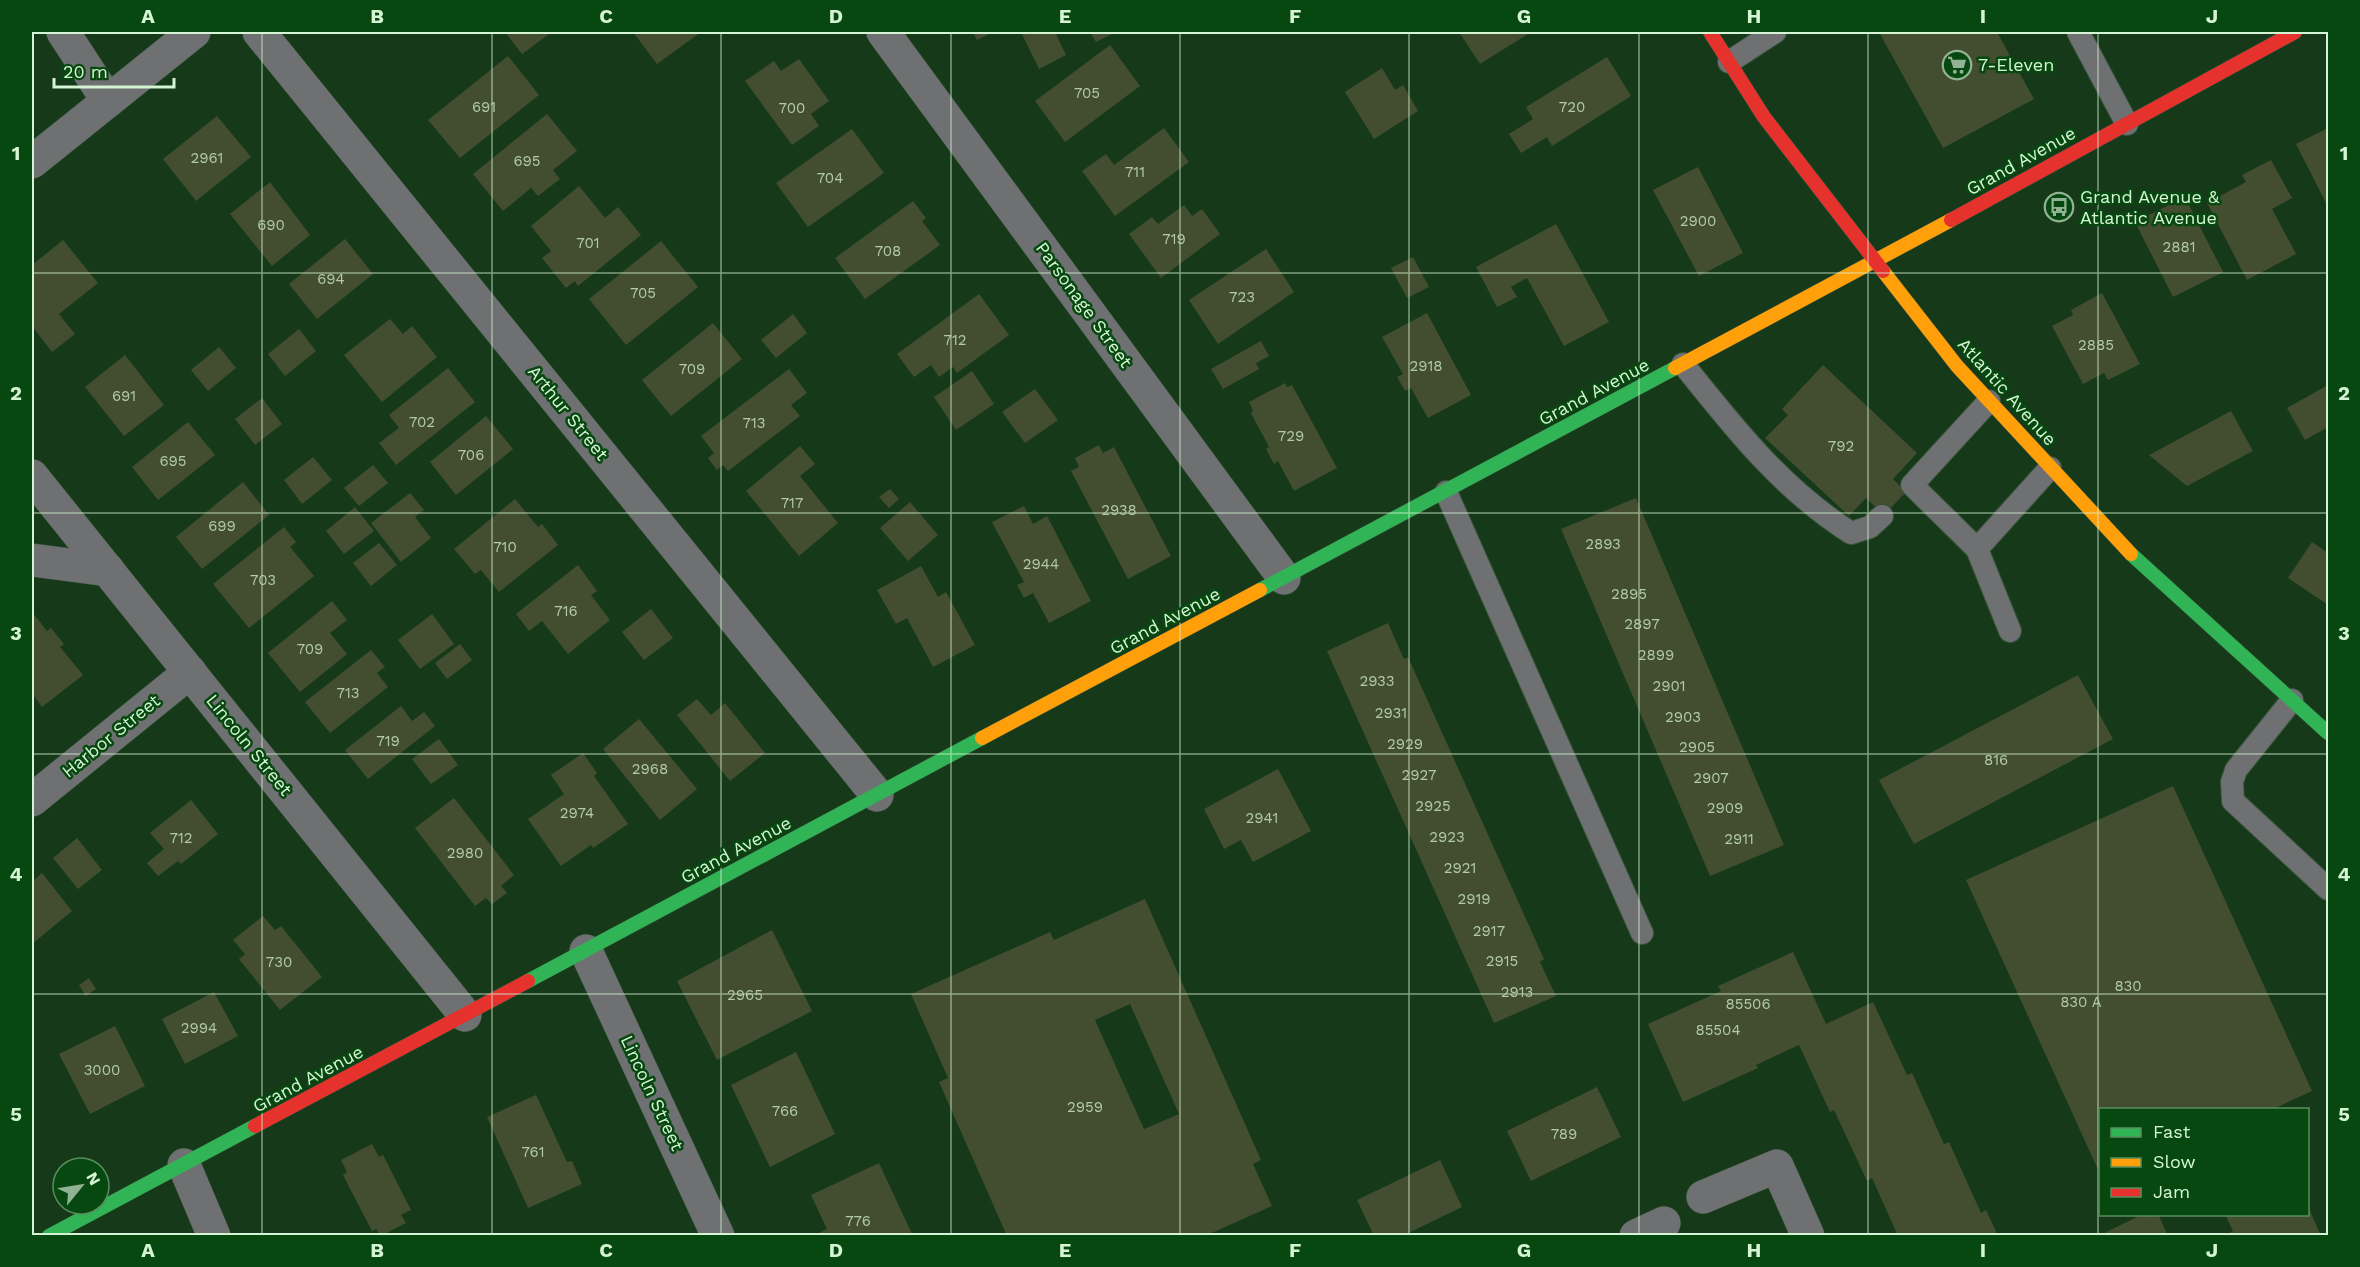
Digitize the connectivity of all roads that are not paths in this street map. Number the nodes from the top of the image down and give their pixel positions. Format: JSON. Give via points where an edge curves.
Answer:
{"nodes":[{"id":1,"x":63,"y":32,"type":"edge"},
{"id":2,"x":194,"y":32,"type":"edge"},
{"id":3,"x":259,"y":32,"type":"edge"},
{"id":4,"x":884,"y":32,"type":"edge"},
{"id":5,"x":1710,"y":32,"type":"edge"},
{"id":6,"x":1775,"y":32,"type":"edge"},
{"id":7,"x":2078,"y":32,"type":"edge"},
{"id":8,"x":2292,"y":32,"type":"edge"},
{"id":9,"x":1729,"y":62,"type":"junction"},
{"id":10,"x":108,"y":101,"type":"junction"},
{"id":11,"x":2127,"y":124,"type":"junction"},
{"id":12,"x":32,"y":162,"type":"edge"},
{"id":13,"x":1875,"y":262,"type":"junction"},
{"id":14,"x":1683,"y":364,"type":"junction"},
{"id":15,"x":1989,"y":401,"type":"junction"},
{"id":16,"x":2050,"y":468,"type":"junction"},
{"id":17,"x":32,"y":476,"type":"edge"},
{"id":18,"x":1446,"y":492,"type":"junction"},
{"id":19,"x":1882,"y":516,"type":"dead end"},
{"id":20,"x":1977,"y":549,"type":"junction"},
{"id":21,"x":32,"y":560,"type":"edge"},
{"id":22,"x":108,"y":570,"type":"junction"},
{"id":23,"x":1284,"y":578,"type":"junction"},
{"id":24,"x":2010,"y":631,"type":"dead end"},
{"id":25,"x":190,"y":672,"type":"junction"},
{"id":26,"x":2292,"y":700,"type":"junction"},
{"id":27,"x":2328,"y":733,"type":"edge"},
{"id":28,"x":877,"y":795,"type":"junction"},
{"id":29,"x":32,"y":800,"type":"edge"},
{"id":30,"x":2328,"y":889,"type":"edge"},
{"id":31,"x":1642,"y":933,"type":"dead end"},
{"id":32,"x":586,"y":951,"type":"junction"},
{"id":33,"x":465,"y":1015,"type":"junction"},
{"id":34,"x":184,"y":1166,"type":"junction"},
{"id":35,"x":1703,"y":1197,"type":"dead end"},
{"id":36,"x":49,"y":1236,"type":"edge"},
{"id":37,"x":214,"y":1236,"type":"edge"},
{"id":38,"x":718,"y":1236,"type":"edge"},
{"id":39,"x":1808,"y":1236,"type":"edge"}],
"edges":[{"from":1,"to":10,"type":"street"},
{"from":2,"to":10,"type":"street"},
{"from":3,"to":28,"type":"street","name":"Arthur Street"},
{"from":4,"to":23,"type":"street","name":"Parsonage Street"},
{"from":5,"to":9,"type":"street","name":"Atlantic Avenue"},
{"from":6,"to":9,"type":"lane"},
{"from":7,"to":11,"type":"lane"},
{"from":8,"to":11,"type":"street","name":"Grand Avenue"},
{"from":9,"to":13,"type":"street","name":"Atlantic Avenue","via":[[1764,117]]},
{"from":10,"to":12,"type":"street"},
{"from":11,"to":13,"type":"street","name":"Grand Avenue"},
{"from":13,"to":14,"type":"street","name":"Grand Avenue"},
{"from":13,"to":15,"type":"street","name":"Atlantic Avenue"},
{"from":14,"to":18,"type":"street","name":"Grand Avenue"},
{"from":14,"to":19,"type":"lane","via":[[1742,438],[1814,510],[1851,533],[1870,527]]},
{"from":15,"to":16,"type":"street","name":"Atlantic Avenue"},
{"from":15,"to":20,"type":"lane","via":[[1912,485]]},
{"from":16,"to":20,"type":"lane"},
{"from":16,"to":26,"type":"street","name":"Atlantic Avenue","via":[[2114,538]]},
{"from":17,"to":22,"type":"street","name":"Lincoln Street"},
{"from":18,"to":23,"type":"street","name":"Grand Avenue"},
{"from":18,"to":31,"type":"lane"},
{"from":20,"to":24,"type":"lane"},
{"from":21,"to":22,"type":"street"},
{"from":22,"to":25,"type":"street","name":"Lincoln Street"},
{"from":23,"to":28,"type":"street","name":"Grand Avenue"},
{"from":25,"to":29,"type":"street","name":"Harbor Street"},
{"from":25,"to":33,"type":"street","name":"Lincoln Street"},
{"from":26,"to":27,"type":"street","name":"Atlantic Avenue"},
{"from":26,"to":30,"type":"lane","via":[[2236,770],[2232,782],[2234,801]]},
{"from":28,"to":32,"type":"street","name":"Grand Avenue"},
{"from":32,"to":33,"type":"street","name":"Grand Avenue"},
{"from":32,"to":38,"type":"street","name":"Lincoln Street"},
{"from":33,"to":34,"type":"street","name":"Grand Avenue"},
{"from":34,"to":36,"type":"street","name":"Grand Avenue"},
{"from":34,"to":37,"type":"street"},
{"from":35,"to":39,"type":"street","via":[[1777,1166]]}]}
